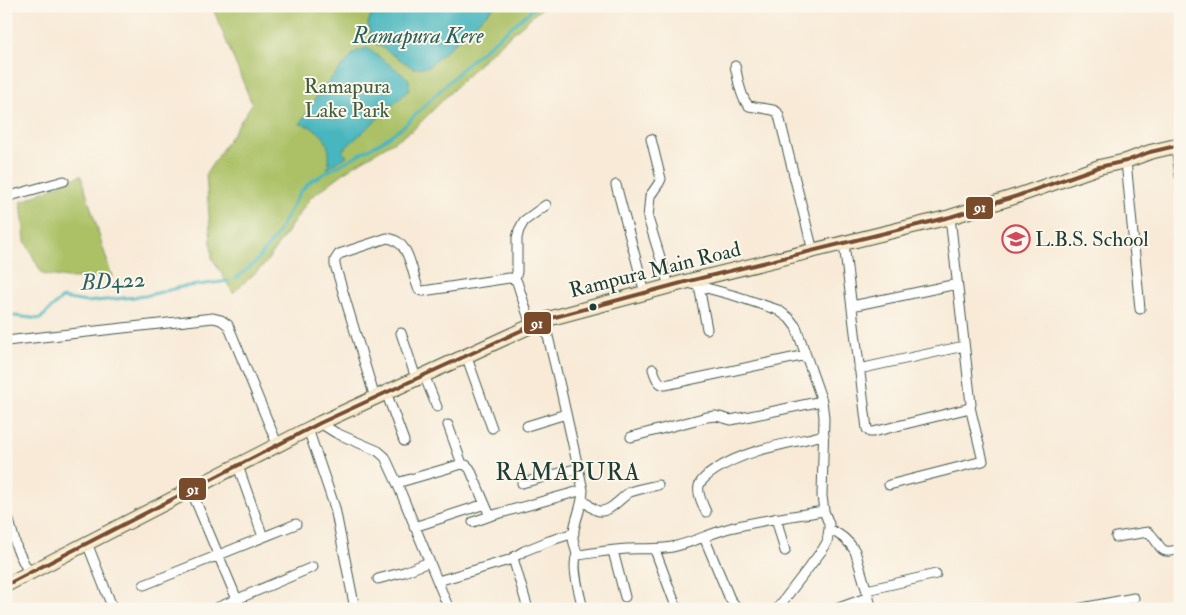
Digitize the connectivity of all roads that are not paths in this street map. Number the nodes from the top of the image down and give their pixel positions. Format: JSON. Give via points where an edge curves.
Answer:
{"nodes":[{"id":1,"x":735,"y":66,"type":"dead end"},
{"id":2,"x":651,"y":140,"type":"dead end"},
{"id":3,"x":1178,"y":145,"type":"edge"},
{"id":4,"x":1126,"y":161,"type":"junction"},
{"id":5,"x":1180,"y":176,"type":"edge"},
{"id":6,"x":64,"y":181,"type":"dead end"},
{"id":7,"x":616,"y":185,"type":"dead end"},
{"id":8,"x":8,"y":197,"type":"edge"},
{"id":9,"x":546,"y":206,"type":"dead end"},
{"id":10,"x":950,"y":217,"type":"junction"},
{"id":11,"x":844,"y":244,"type":"junction"},
{"id":12,"x":813,"y":251,"type":"junction"},
{"id":13,"x":515,"y":279,"type":"junction"},
{"id":14,"x":685,"y":282,"type":"junction"},
{"id":15,"x":957,"y":284,"type":"junction"},
{"id":16,"x":669,"y":286,"type":"junction"},
{"id":17,"x":699,"y":286,"type":"junction"},
{"id":18,"x":644,"y":293,"type":"junction"},
{"id":19,"x":852,"y":306,"type":"junction"},
{"id":20,"x":1140,"y":309,"type":"dead end"},
{"id":21,"x":544,"y":320,"type":"junction"},
{"id":22,"x":531,"y":325,"type":"junction"},
{"id":23,"x":708,"y":329,"type":"dead end"},
{"id":24,"x":401,"y":333,"type":"dead end"},
{"id":25,"x":6,"y":341,"type":"edge"},
{"id":26,"x":964,"y":346,"type":"junction"},
{"id":27,"x":466,"y":355,"type":"junction"},
{"id":28,"x":806,"y":355,"type":"junction"},
{"id":29,"x":652,"y":368,"type":"dead end"},
{"id":30,"x":859,"y":369,"type":"junction"},
{"id":31,"x":420,"y":377,"type":"junction"},
{"id":32,"x":381,"y":395,"type":"junction"},
{"id":33,"x":822,"y":401,"type":"junction"},
{"id":34,"x":437,"y":407,"type":"dead end"},
{"id":35,"x":970,"y":407,"type":"junction"},
{"id":36,"x":566,"y":414,"type":"junction"},
{"id":37,"x":448,"y":425,"type":"dead end"},
{"id":38,"x":314,"y":426,"type":"junction"},
{"id":39,"x":527,"y":426,"type":"dead end"},
{"id":40,"x":492,"y":428,"type":"dead end"},
{"id":41,"x":824,"y":434,"type":"junction"},
{"id":42,"x":630,"y":437,"type":"dead end"},
{"id":43,"x":404,"y":441,"type":"dead end"},
{"id":44,"x":278,"y":446,"type":"junction"},
{"id":45,"x":462,"y":464,"type":"junction"},
{"id":46,"x":238,"y":466,"type":"junction"},
{"id":47,"x":578,"y":468,"type":"junction"},
{"id":48,"x":397,"y":483,"type":"junction"},
{"id":49,"x":522,"y":483,"type":"dead end"},
{"id":50,"x":658,"y":485,"type":"dead end"},
{"id":51,"x":889,"y":485,"type":"dead end"},
{"id":52,"x":191,"y":490,"type":"junction"},
{"id":53,"x":583,"y":495,"type":"junction"},
{"id":54,"x":485,"y":504,"type":"junction"},
{"id":55,"x":6,"y":510,"type":"edge"},
{"id":56,"x":824,"y":511,"type":"junction"},
{"id":57,"x":706,"y":512,"type":"dead end"},
{"id":58,"x":490,"y":516,"type":"junction"},
{"id":59,"x":776,"y":518,"type":"junction"},
{"id":60,"x":472,"y":522,"type":"dead end"},
{"id":61,"x":296,"y":524,"type":"dead end"},
{"id":62,"x":414,"y":527,"type":"junction"},
{"id":63,"x":829,"y":529,"type":"junction"},
{"id":64,"x":574,"y":533,"type":"junction"},
{"id":65,"x":263,"y":537,"type":"junction"},
{"id":66,"x":704,"y":537,"type":"junction"},
{"id":67,"x":1116,"y":537,"type":"dead end"},
{"id":68,"x":87,"y":544,"type":"junction"},
{"id":69,"x":1180,"y":549,"type":"edge"},
{"id":70,"x":613,"y":550,"type":"junction"},
{"id":71,"x":655,"y":550,"type":"junction"},
{"id":72,"x":785,"y":551,"type":"dead end"},
{"id":73,"x":219,"y":555,"type":"junction"},
{"id":74,"x":577,"y":555,"type":"junction"},
{"id":75,"x":514,"y":558,"type":"junction"},
{"id":76,"x":429,"y":562,"type":"junction"},
{"id":77,"x":314,"y":567,"type":"dead end"},
{"id":78,"x":29,"y":573,"type":"junction"},
{"id":79,"x":936,"y":574,"type":"dead end"},
{"id":80,"x":378,"y":579,"type":"dead end"},
{"id":81,"x":438,"y":581,"type":"junction"},
{"id":82,"x":6,"y":585,"type":"edge"},
{"id":83,"x":144,"y":585,"type":"dead end"},
{"id":84,"x":868,"y":594,"type":"junction"},
{"id":85,"x":624,"y":597,"type":"dead end"},
{"id":86,"x":1134,"y":598,"type":"dead end"},
{"id":87,"x":237,"y":599,"type":"junction"},
{"id":88,"x":113,"y":609,"type":"edge"},
{"id":89,"x":214,"y":609,"type":"edge"},
{"id":90,"x":241,"y":609,"type":"edge"},
{"id":91,"x":355,"y":609,"type":"edge"},
{"id":92,"x":449,"y":609,"type":"edge"},
{"id":93,"x":528,"y":609,"type":"edge"},
{"id":94,"x":583,"y":609,"type":"edge"},
{"id":95,"x":677,"y":609,"type":"edge"},
{"id":96,"x":738,"y":609,"type":"edge"},
{"id":97,"x":777,"y":609,"type":"edge"},
{"id":98,"x":836,"y":609,"type":"edge"},
{"id":99,"x":872,"y":609,"type":"edge"},
{"id":100,"x":1077,"y":609,"type":"edge"}],
"edges":[{"from":1,"to":12,"type":"street","via":[[746,104],[773,110],[779,116]]},
{"from":2,"to":16,"type":"street","via":[[661,179],[650,196],[648,218]]},
{"from":3,"to":4,"type":"main road","name":"Rampura Main Road"},
{"from":3,"to":5,"type":"street"},
{"from":4,"to":10,"type":"main road","name":"Rampura Main Road"},
{"from":4,"to":20,"type":"street"},
{"from":6,"to":8,"type":"street"},
{"from":7,"to":18,"type":"street"},
{"from":9,"to":13,"type":"street","via":[[524,221],[519,230]]},
{"from":10,"to":11,"type":"main road","name":"Rampura Main Road"},
{"from":10,"to":15,"type":"street"},
{"from":11,"to":12,"type":"main road","name":"Rampura Main Road"},
{"from":11,"to":19,"type":"street"},
{"from":12,"to":14,"type":"main road","name":"Rampura Main Road"},
{"from":13,"to":22,"type":"street"},
{"from":13,"to":32,"type":"street","via":[[423,291],[419,290],[406,251],[394,239],[387,238],[339,254],[335,265]]},
{"from":14,"to":16,"type":"main road","name":"Rampura Main Road"},
{"from":14,"to":17,"type":"street"},
{"from":15,"to":19,"type":"street"},
{"from":15,"to":26,"type":"street"},
{"from":16,"to":18,"type":"main road","name":"Rampura Main Road"},
{"from":17,"to":23,"type":"street"},
{"from":17,"to":28,"type":"street","via":[[778,310],[796,327]]},
{"from":18,"to":21,"type":"main road","name":"Rampura Main Road"},
{"from":19,"to":30,"type":"street"},
{"from":21,"to":22,"type":"main road","name":"Rampura Main Road"},
{"from":21,"to":36,"type":"street"},
{"from":22,"to":27,"type":"main road","name":"Rampura Main Road"},
{"from":24,"to":31,"type":"street"},
{"from":25,"to":44,"type":"street","via":[[212,318],[221,320],[228,325]]},
{"from":26,"to":30,"type":"street"},
{"from":26,"to":35,"type":"street"},
{"from":27,"to":31,"type":"main road","name":"Rampura Main Road"},
{"from":27,"to":40,"type":"street"},
{"from":28,"to":29,"type":"street","via":[[664,386],[658,382]]},
{"from":28,"to":33,"type":"street"},
{"from":30,"to":35,"type":"street","via":[[870,432]]},
{"from":31,"to":32,"type":"main road","name":"Rampura Main Road"},
{"from":31,"to":34,"type":"street"},
{"from":32,"to":38,"type":"main road","name":"Rampura Main Road"},
{"from":32,"to":43,"type":"street"},
{"from":33,"to":41,"type":"street"},
{"from":33,"to":42,"type":"street","via":[[731,420],[707,417]]},
{"from":35,"to":51,"type":"street","via":[[983,461]]},
{"from":36,"to":39,"type":"street"},
{"from":36,"to":47,"type":"street"},
{"from":37,"to":45,"type":"street"},
{"from":38,"to":44,"type":"main road","name":"Rampura Main Road"},
{"from":38,"to":48,"type":"street","via":[[382,454]]},
{"from":38,"to":91,"type":"street","via":[[336,508]]},
{"from":41,"to":56,"type":"street"},
{"from":41,"to":57,"type":"street","via":[[755,451],[727,462],[703,479],[699,487]]},
{"from":44,"to":46,"type":"main road","name":"Rampura Main Road"},
{"from":45,"to":48,"type":"street"},
{"from":45,"to":54,"type":"street","via":[[470,469]]},
{"from":46,"to":52,"type":"main road","name":"Rampura Main Road"},
{"from":46,"to":65,"type":"street"},
{"from":47,"to":49,"type":"street"},
{"from":47,"to":53,"type":"street"},
{"from":48,"to":62,"type":"street"},
{"from":50,"to":53,"type":"street","via":[[630,492],[610,508],[599,512]]},
{"from":52,"to":68,"type":"main road","name":"Rampura Main Road"},
{"from":52,"to":73,"type":"street"},
{"from":53,"to":58,"type":"street"},
{"from":53,"to":64,"type":"street"},
{"from":54,"to":58,"type":"street"},
{"from":54,"to":62,"type":"street"},
{"from":55,"to":78,"type":"street","via":[[17,549]]},
{"from":56,"to":59,"type":"street"},
{"from":56,"to":63,"type":"street"},
{"from":58,"to":60,"type":"street"},
{"from":59,"to":66,"type":"street"},
{"from":59,"to":72,"type":"street"},
{"from":61,"to":65,"type":"street"},
{"from":62,"to":76,"type":"street"},
{"from":63,"to":84,"type":"street","via":[[842,535],[855,551]]},
{"from":63,"to":97,"type":"street","via":[[828,542]]},
{"from":64,"to":74,"type":"street"},
{"from":64,"to":75,"type":"street","via":[[524,550]]},
{"from":65,"to":73,"type":"street"},
{"from":66,"to":71,"type":"street"},
{"from":66,"to":96,"type":"street","via":[[730,599]]},
{"from":67,"to":69,"type":"street","via":[[1148,532],[1163,550]]},
{"from":68,"to":78,"type":"main road","name":"Rampura Main Road"},
{"from":68,"to":88,"type":"street"},
{"from":70,"to":71,"type":"street"},
{"from":70,"to":74,"type":"street"},
{"from":70,"to":85,"type":"street"},
{"from":71,"to":95,"type":"street"},
{"from":73,"to":83,"type":"street"},
{"from":73,"to":87,"type":"street"},
{"from":74,"to":94,"type":"street","via":[[575,567]]},
{"from":75,"to":81,"type":"street"},
{"from":75,"to":93,"type":"street"},
{"from":76,"to":80,"type":"street"},
{"from":76,"to":81,"type":"street"},
{"from":77,"to":87,"type":"street"},
{"from":78,"to":82,"type":"main road","name":"Rampura Main Road"},
{"from":79,"to":84,"type":"street"},
{"from":81,"to":92,"type":"street"},
{"from":84,"to":98,"type":"street"},
{"from":84,"to":99,"type":"street"},
{"from":86,"to":100,"type":"street"},
{"from":87,"to":89,"type":"street"},
{"from":87,"to":90,"type":"street"}]}
